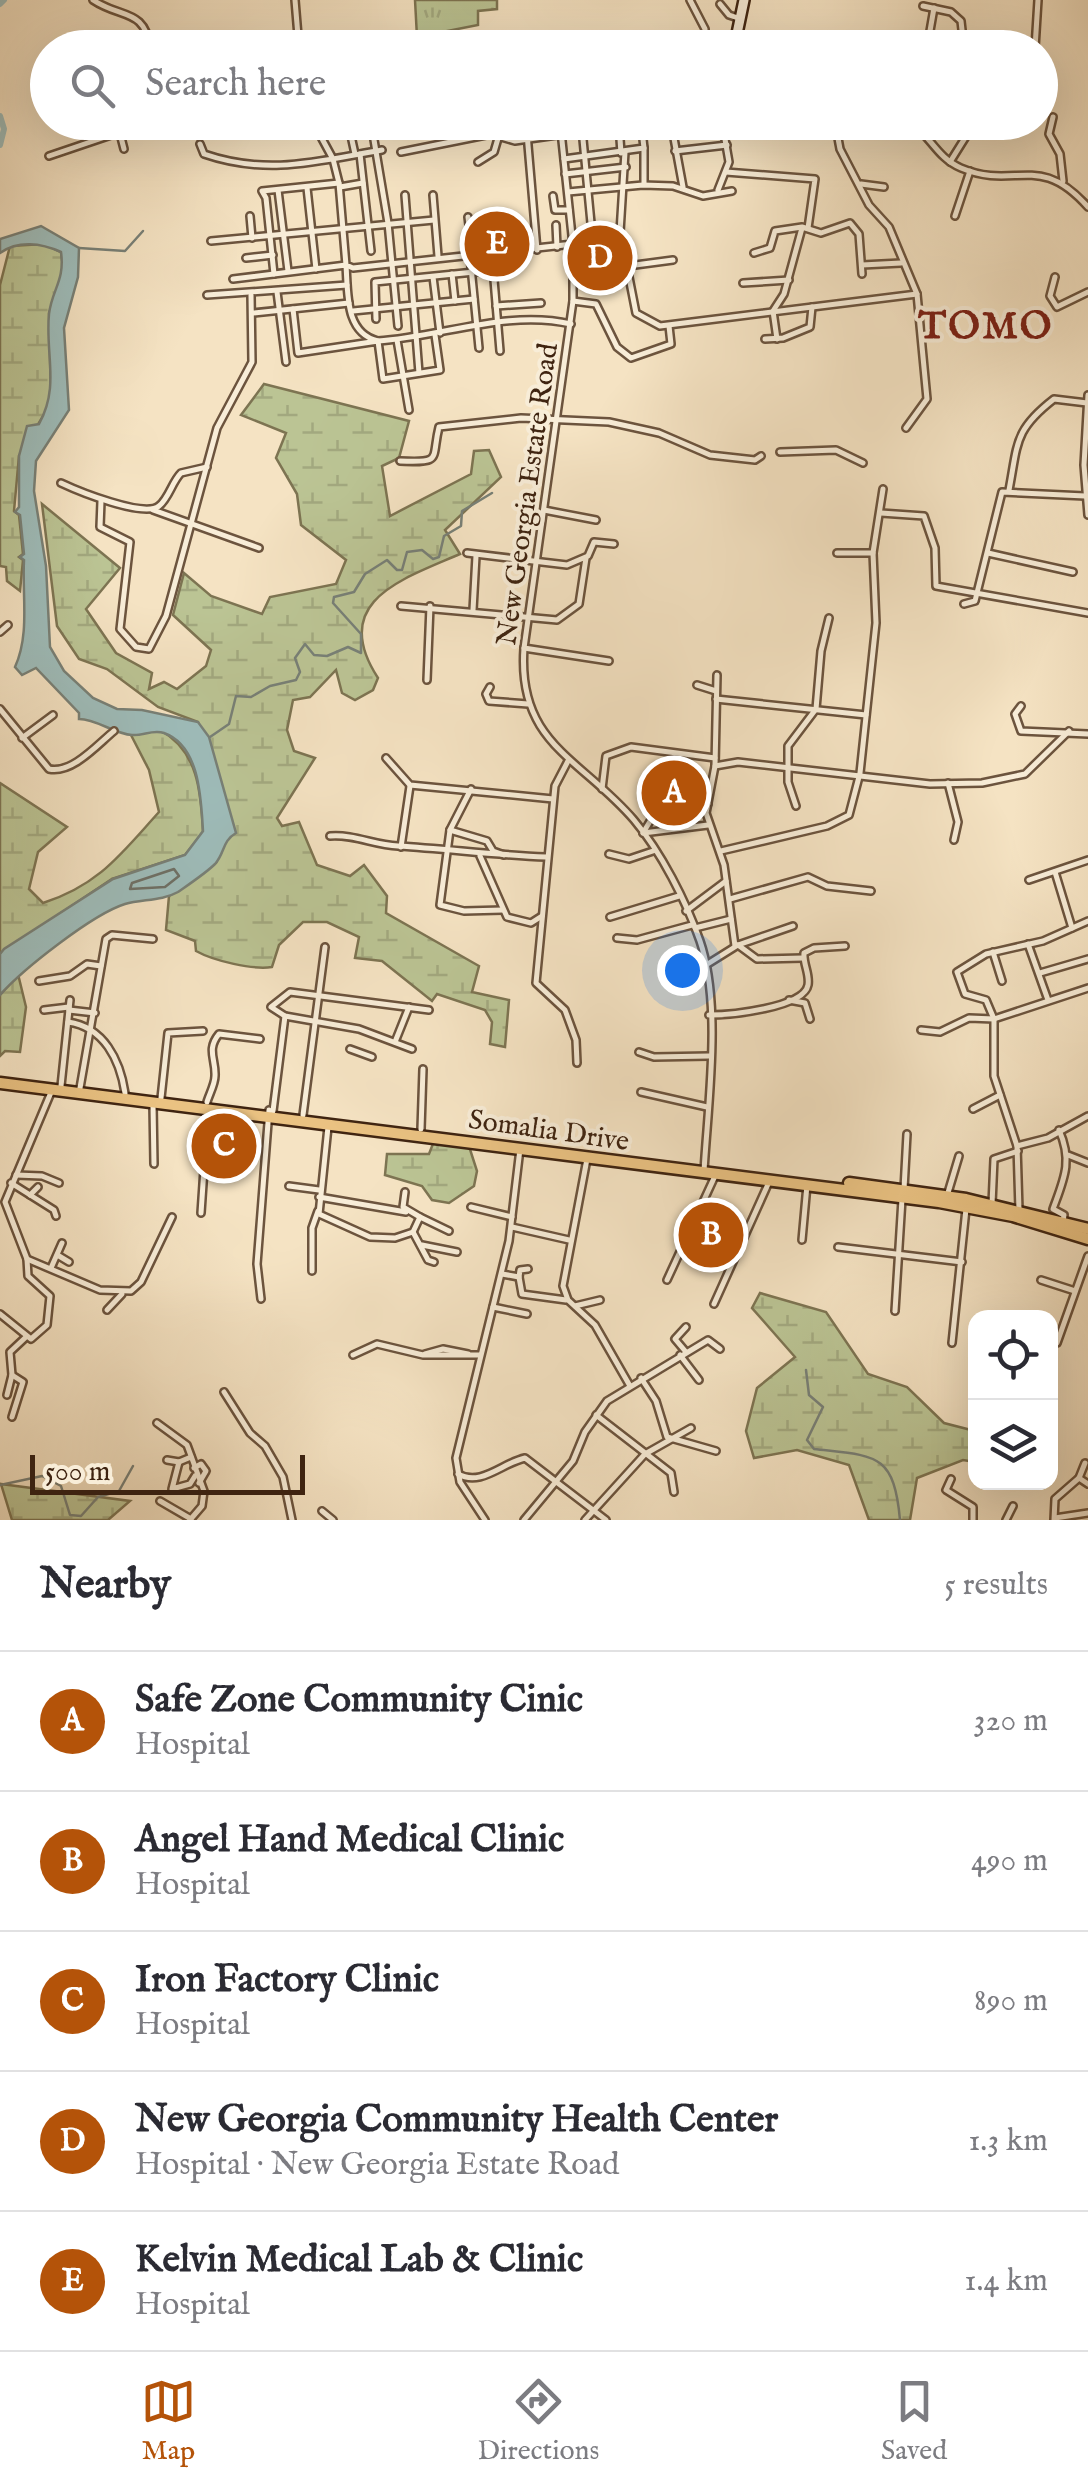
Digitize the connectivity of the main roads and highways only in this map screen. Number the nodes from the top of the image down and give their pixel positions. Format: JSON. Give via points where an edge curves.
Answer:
{"nodes":[{"id":1,"x":0,"y":1080,"type":"edge"},
{"id":2,"x":56,"y":1088,"type":"junction"},
{"id":3,"x":157,"y":1100,"type":"junction"},
{"id":4,"x":270,"y":1112,"type":"junction"},
{"id":5,"x":708,"y":1170,"type":"junction"},
{"id":6,"x":903,"y":1193,"type":"junction"},
{"id":7,"x":1088,"y":1229,"type":"edge"},
{"id":8,"x":1088,"y":1239,"type":"edge"}],
"edges":[{"from":1,"to":2,"type":"main road","name":"Somalia Drive"},
{"from":2,"to":3,"type":"main road","name":"Somalia Drive"},
{"from":2,"to":3,"type":"main road","name":"Somalia Drive"},
{"from":3,"to":4,"type":"main road","name":"Somalia Drive"},
{"from":3,"to":4,"type":"main road","name":"Somalia Drive"},
{"from":4,"to":5,"type":"main road","name":"Somalia Drive"},
{"from":4,"to":5,"type":"main road","name":"Somalia Drive"},
{"from":5,"to":6,"type":"main road","name":"Somalia Drive"},
{"from":5,"to":6,"type":"main road","name":"Somalia Drive"},
{"from":6,"to":7,"type":"main road","name":"Somalia Drive","via":[[992,1204]]},
{"from":6,"to":8,"type":"main road","name":"Somalia Drive"}]}
